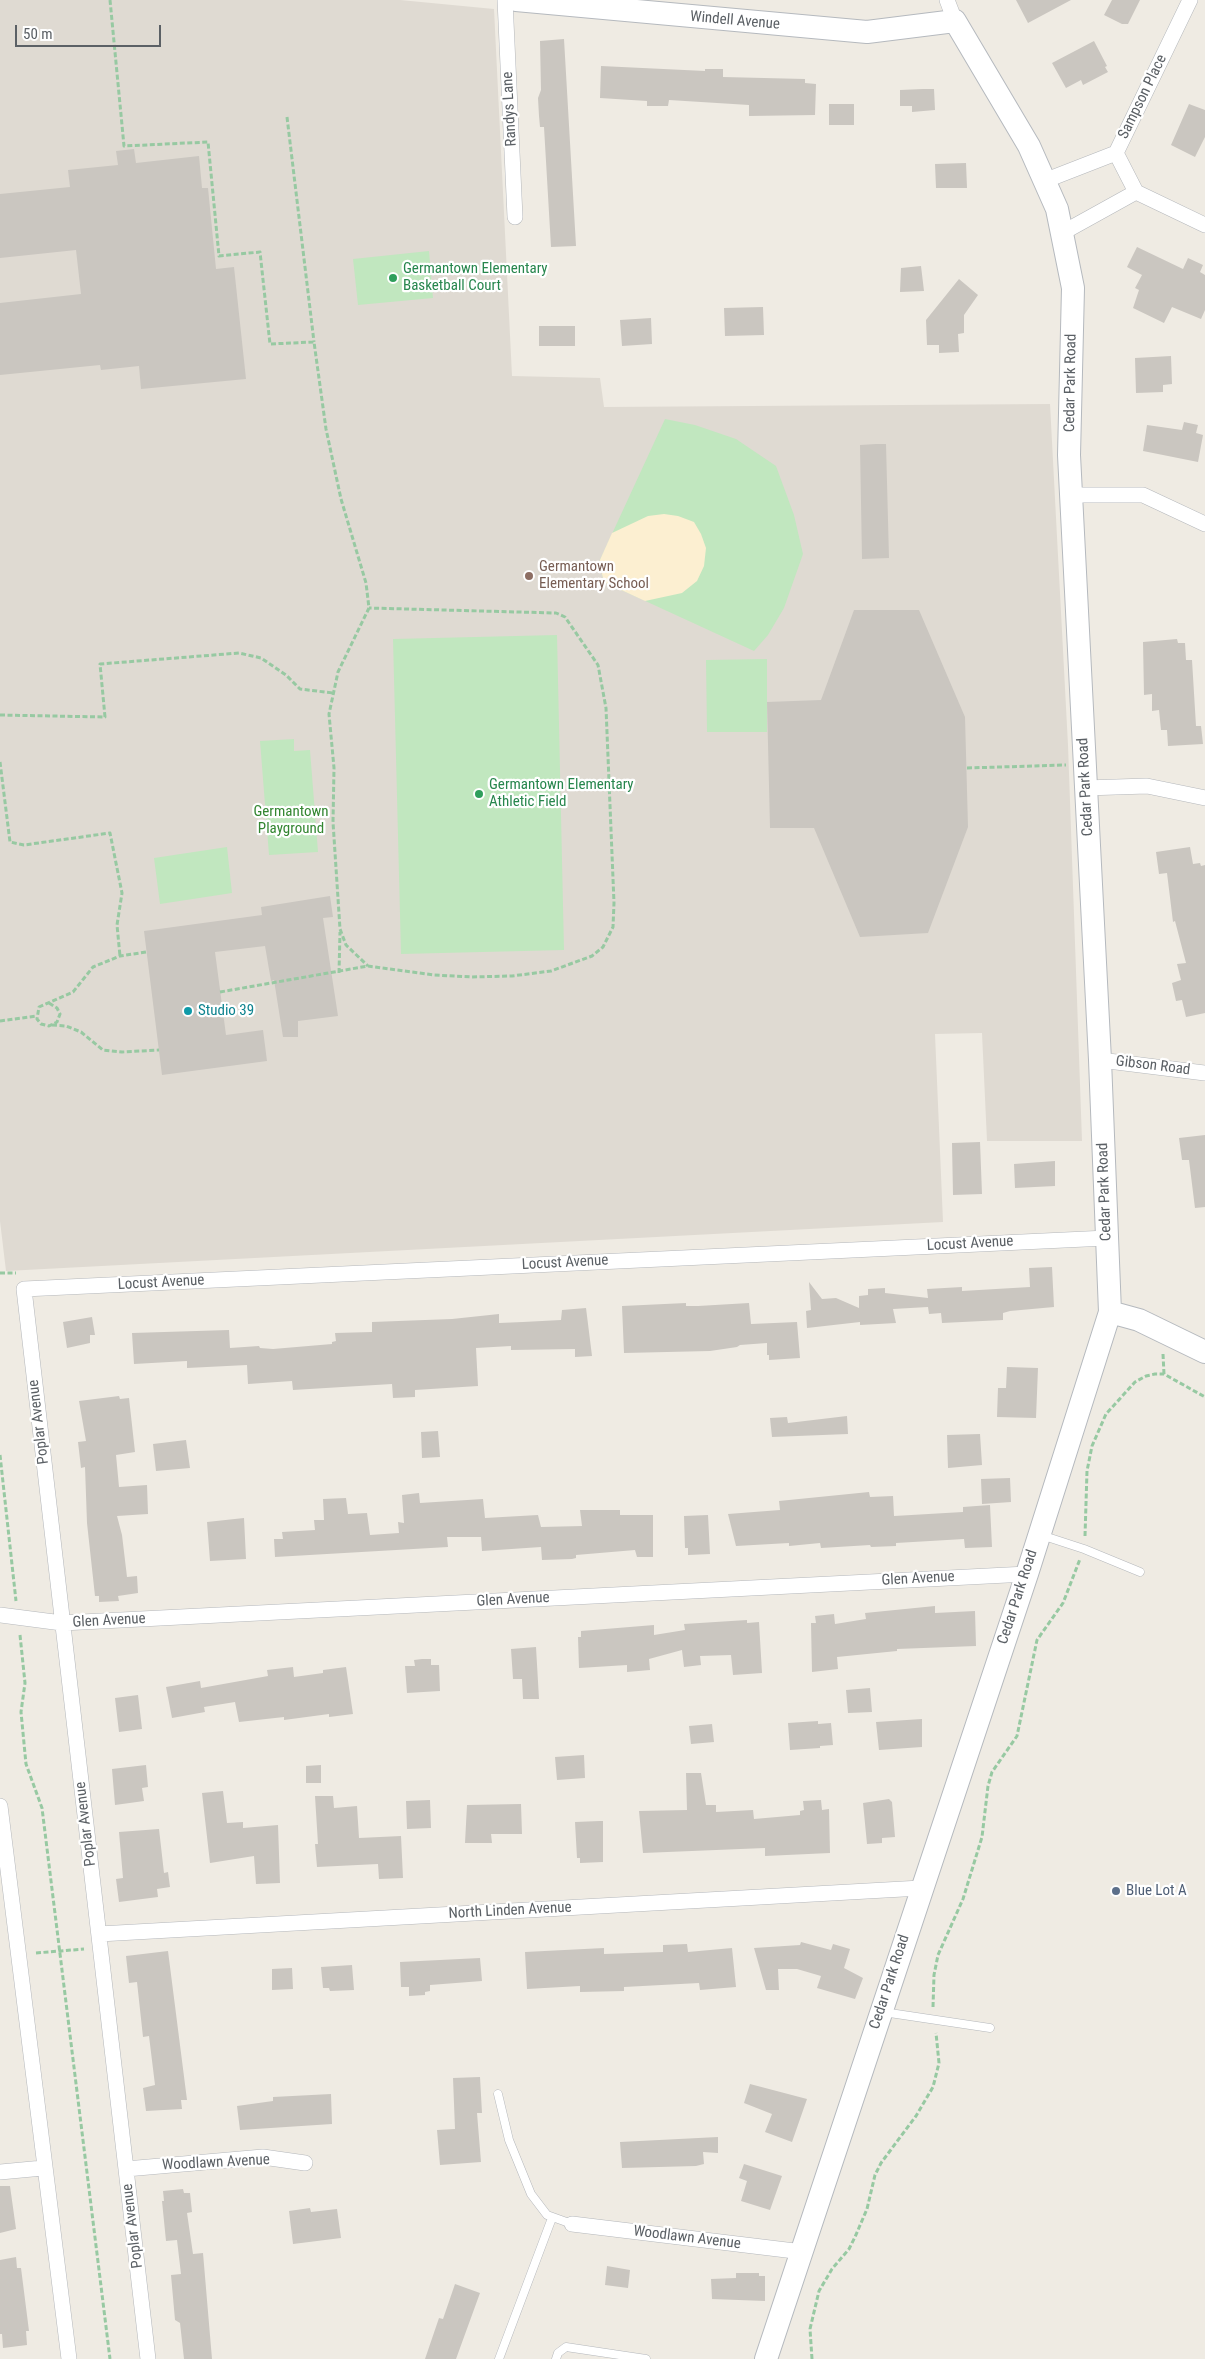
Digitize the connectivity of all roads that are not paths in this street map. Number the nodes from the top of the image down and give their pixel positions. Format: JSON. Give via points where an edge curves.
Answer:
{"nodes":[{"id":1,"x":505,"y":0,"type":"edge"},
{"id":2,"x":516,"y":0,"type":"edge"},
{"id":3,"x":947,"y":0,"type":"edge"},
{"id":4,"x":1190,"y":0,"type":"edge"},
{"id":5,"x":954,"y":21,"type":"junction"},
{"id":6,"x":1116,"y":153,"type":"junction"},
{"id":7,"x":1044,"y":181,"type":"junction"},
{"id":8,"x":1136,"y":192,"type":"junction"},
{"id":9,"x":515,"y":217,"type":"dead end"},
{"id":10,"x":1205,"y":225,"type":"edge"},
{"id":11,"x":1062,"y":233,"type":"junction"},
{"id":12,"x":1072,"y":494,"type":"junction"},
{"id":13,"x":1205,"y":524,"type":"edge"},
{"id":14,"x":1085,"y":788,"type":"junction"},
{"id":15,"x":1205,"y":798,"type":"edge"},
{"id":16,"x":1100,"y":1060,"type":"junction"},
{"id":17,"x":1205,"y":1072,"type":"edge"},
{"id":18,"x":1107,"y":1238,"type":"junction"},
{"id":19,"x":24,"y":1289,"type":"joint"},
{"id":20,"x":1110,"y":1312,"type":"junction"},
{"id":21,"x":1205,"y":1352,"type":"edge"},
{"id":22,"x":1039,"y":1534,"type":"junction"},
{"id":23,"x":1140,"y":1572,"type":"dead end"},
{"id":24,"x":1026,"y":1574,"type":"junction"},
{"id":25,"x":0,"y":1615,"type":"edge"},
{"id":26,"x":62,"y":1623,"type":"junction"},
{"id":27,"x":0,"y":1806,"type":"edge"},
{"id":28,"x":921,"y":1888,"type":"junction"},
{"id":29,"x":6,"y":1911,"type":"edge"},
{"id":30,"x":100,"y":1940,"type":"junction"},
{"id":31,"x":881,"y":2012,"type":"junction"},
{"id":32,"x":990,"y":2028,"type":"dead end"},
{"id":33,"x":498,"y":2094,"type":"dead end"},
{"id":34,"x":305,"y":2163,"type":"dead end"},
{"id":35,"x":43,"y":2168,"type":"junction"},
{"id":36,"x":126,"y":2168,"type":"junction"},
{"id":37,"x":0,"y":2172,"type":"edge"},
{"id":38,"x":552,"y":2218,"type":"junction"},
{"id":39,"x":572,"y":2224,"type":"joint"},
{"id":40,"x":803,"y":2252,"type":"junction"},
{"id":41,"x":68,"y":2359,"type":"edge"},
{"id":42,"x":148,"y":2359,"type":"edge"},
{"id":43,"x":500,"y":2359,"type":"edge"},
{"id":44,"x":556,"y":2359,"type":"edge"},
{"id":45,"x":646,"y":2359,"type":"edge"},
{"id":46,"x":766,"y":2359,"type":"edge"}],
"edges":[{"from":1,"to":9,"type":"street","name":"Randys Lane"},
{"from":2,"to":5,"type":"street","name":"Windell Avenue","via":[[867,32]]},
{"from":3,"to":5,"type":"street","name":"Cedar Park Road"},
{"from":4,"to":6,"type":"street","name":"Sampson Place"},
{"from":5,"to":7,"type":"street","name":"Cedar Park Road","via":[[1029,146]]},
{"from":6,"to":7,"type":"street","name":"Sampson Place"},
{"from":6,"to":8,"type":"street"},
{"from":7,"to":11,"type":"street","name":"Cedar Park Road","via":[[1057,209]]},
{"from":8,"to":10,"type":"street"},
{"from":8,"to":11,"type":"street"},
{"from":11,"to":12,"type":"street","name":"Cedar Park Road","via":[[1073,288],[1069,455]]},
{"from":12,"to":13,"type":"street","via":[[1142,495]]},
{"from":12,"to":14,"type":"street","name":"Cedar Park Road"},
{"from":14,"to":15,"type":"street","via":[[1147,786]]},
{"from":14,"to":16,"type":"street","name":"Cedar Park Road"},
{"from":16,"to":17,"type":"street","name":"Gibson Road"},
{"from":16,"to":18,"type":"street","name":"Cedar Park Road"},
{"from":18,"to":19,"type":"street","name":"Locust Avenue"},
{"from":18,"to":20,"type":"street","name":"Cedar Park Road"},
{"from":19,"to":26,"type":"street","name":"Poplar Avenue"},
{"from":20,"to":21,"type":"street","via":[[1139,1320]]},
{"from":20,"to":22,"type":"street","name":"Cedar Park Road"},
{"from":22,"to":23,"type":"lane"},
{"from":22,"to":24,"type":"street","name":"Cedar Park Road"},
{"from":24,"to":26,"type":"street","name":"Glen Avenue"},
{"from":24,"to":28,"type":"street","name":"Cedar Park Road"},
{"from":25,"to":26,"type":"street","name":"Glen Avenue"},
{"from":26,"to":30,"type":"street","name":"Poplar Avenue"},
{"from":27,"to":29,"type":"street"},
{"from":28,"to":30,"type":"street","name":"North Linden Avenue"},
{"from":28,"to":31,"type":"street","name":"Cedar Park Road"},
{"from":29,"to":35,"type":"street","via":[[18,1955]]},
{"from":30,"to":36,"type":"street","name":"Poplar Avenue"},
{"from":31,"to":32,"type":"lane"},
{"from":31,"to":40,"type":"street","name":"Cedar Park Road"},
{"from":33,"to":38,"type":"lane","via":[[504,2126],[521,2171],[539,2208]]},
{"from":34,"to":36,"type":"street","name":"Woodlawn Avenue","via":[[263,2157]]},
{"from":35,"to":37,"type":"street"},
{"from":35,"to":41,"type":"street"},
{"from":36,"to":42,"type":"street","name":"Poplar Avenue"},
{"from":38,"to":39,"type":"lane"},
{"from":38,"to":43,"type":"lane"},
{"from":39,"to":40,"type":"street","name":"Woodlawn Avenue"},
{"from":40,"to":46,"type":"street","name":"Cedar Park Road"},
{"from":44,"to":45,"type":"lane","via":[[566,2347]]}]}
